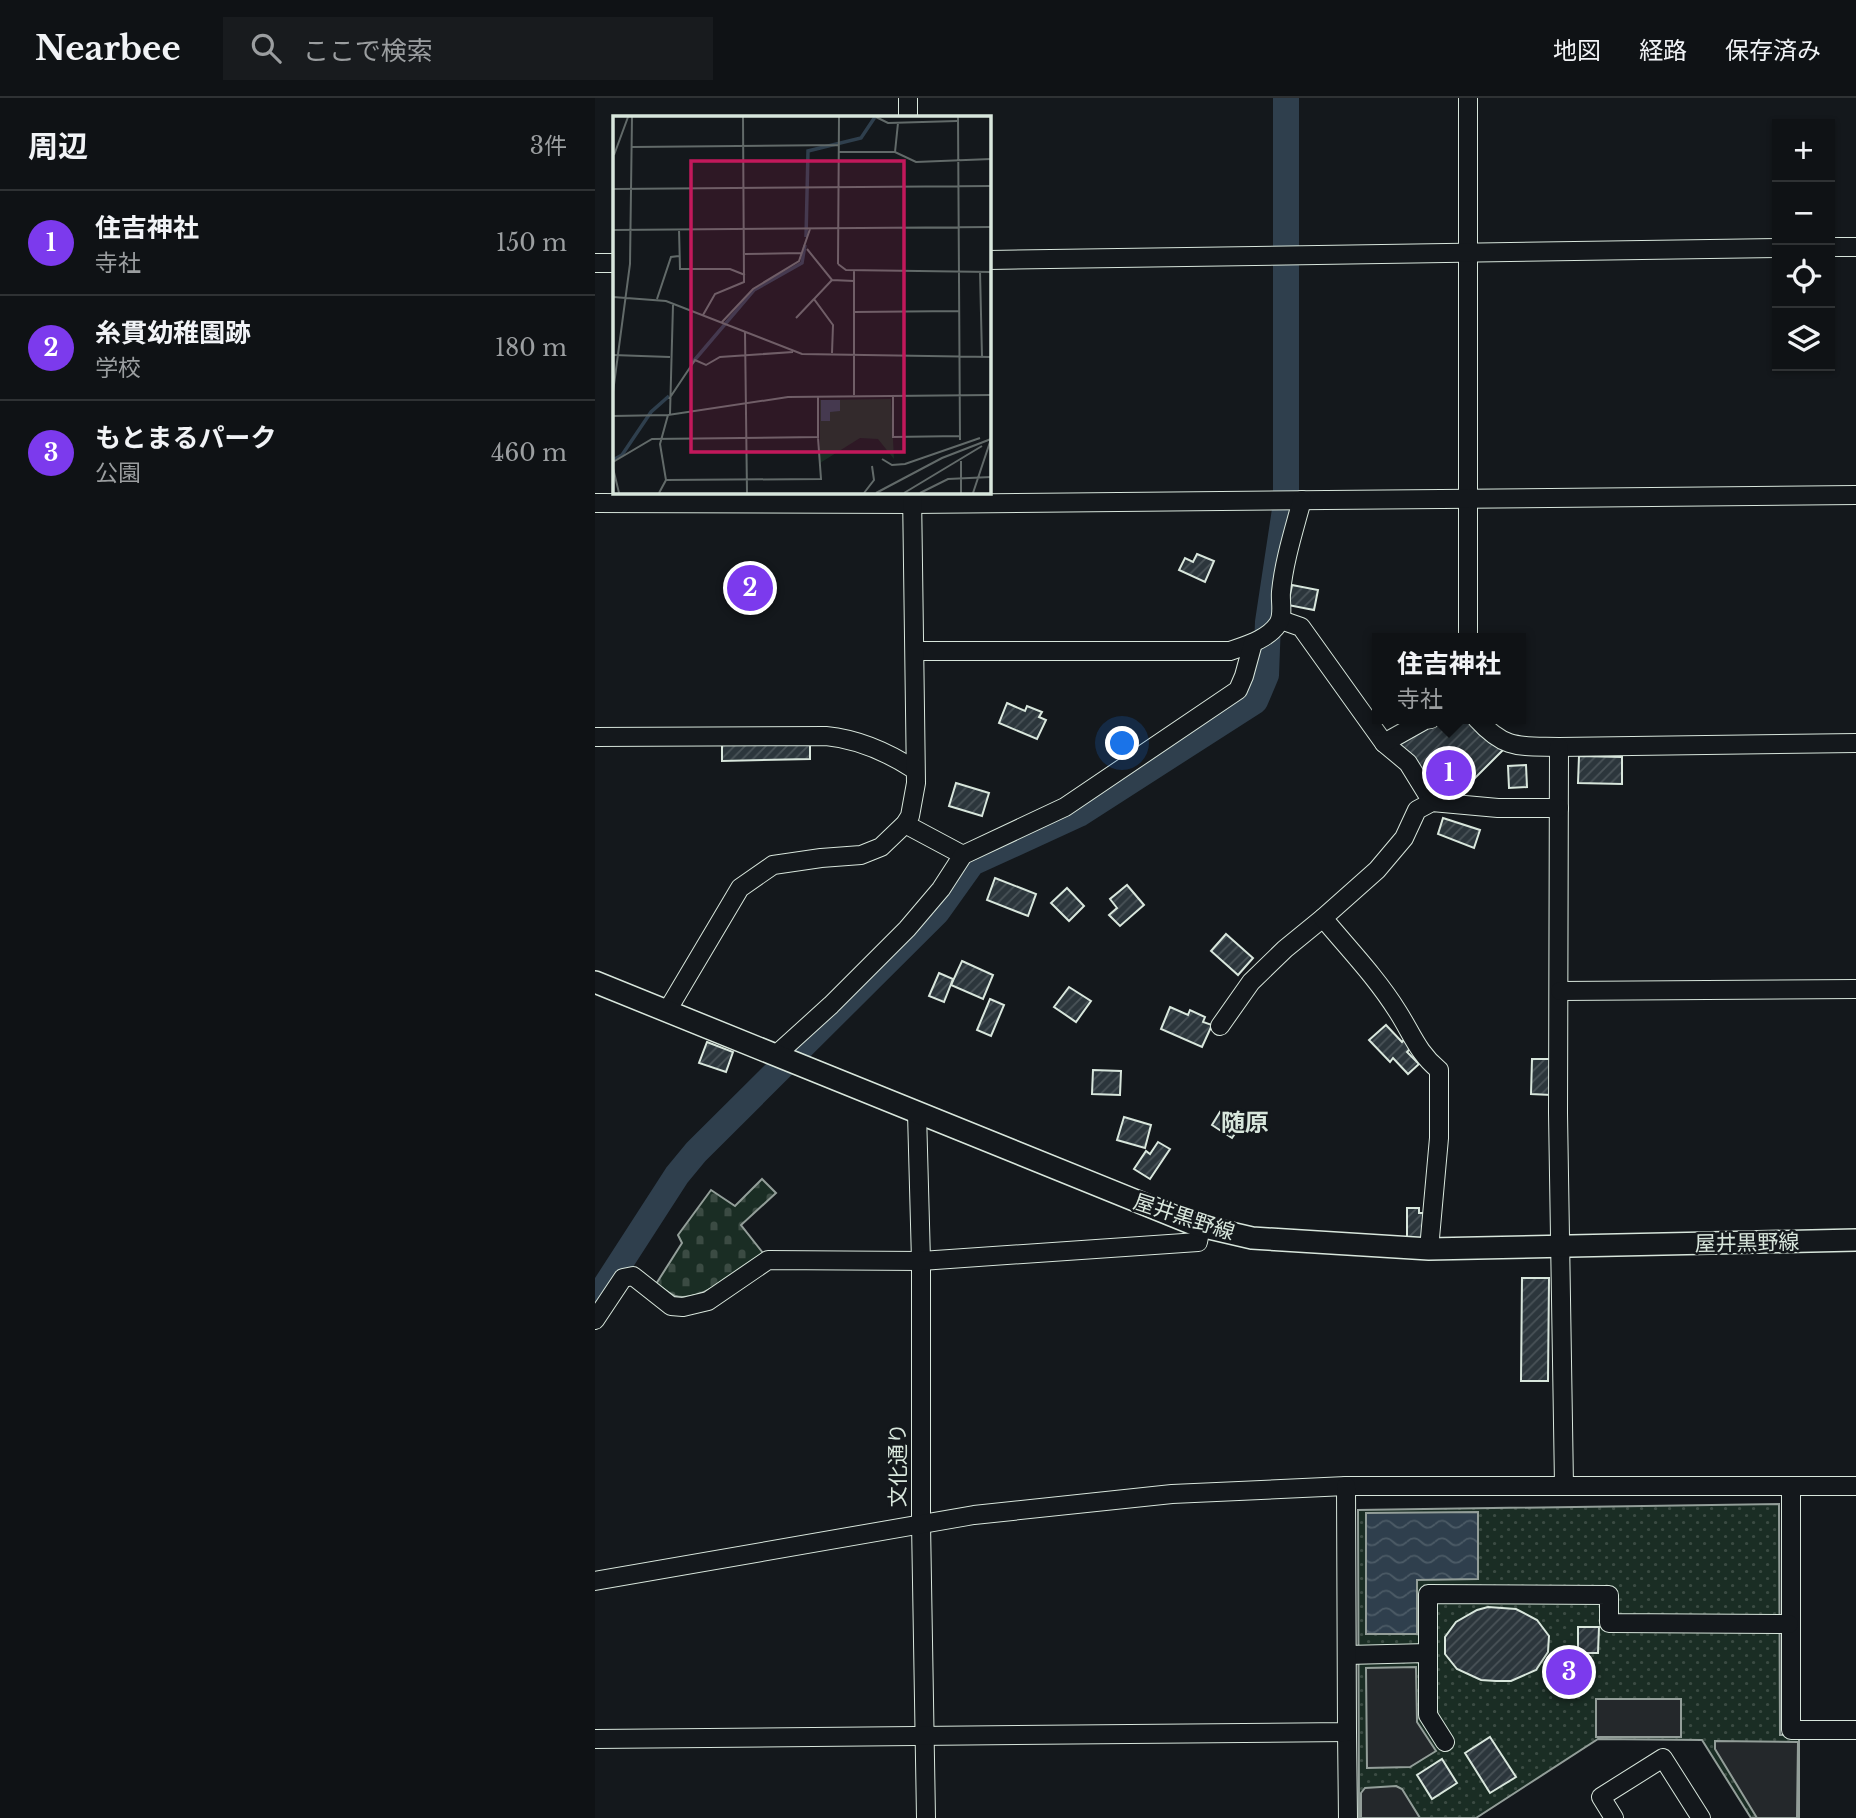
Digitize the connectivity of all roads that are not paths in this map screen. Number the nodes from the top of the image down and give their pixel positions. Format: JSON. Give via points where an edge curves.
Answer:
{"nodes":[{"id":1,"x":908,"y":98,"type":"edge"},
{"id":2,"x":1468,"y":98,"type":"edge"},
{"id":3,"x":908,"y":116,"type":"edge"},
{"id":4,"x":1835,"y":247,"type":"edge"},
{"id":5,"x":1856,"y":247,"type":"edge"},
{"id":6,"x":1772,"y":248,"type":"edge"},
{"id":7,"x":1467,"y":252,"type":"junction"},
{"id":8,"x":991,"y":260,"type":"edge"},
{"id":9,"x":613,"y":262,"type":"edge"},
{"id":10,"x":595,"y":263,"type":"edge"},
{"id":11,"x":1856,"y":495,"type":"edge"},
{"id":12,"x":912,"y":498,"type":"edge"},
{"id":13,"x":1467,"y":498,"type":"junction"},
{"id":14,"x":1302,"y":500,"type":"junction"},
{"id":15,"x":595,"y":503,"type":"edge"},
{"id":16,"x":1280,"y":620,"type":"junction"},
{"id":17,"x":1468,"y":633,"type":"edge"},
{"id":18,"x":1253,"y":643,"type":"junction"},
{"id":19,"x":915,"y":651,"type":"junction"},
{"id":20,"x":1421,"y":724,"type":"edge"},
{"id":21,"x":1482,"y":724,"type":"edge"},
{"id":22,"x":595,"y":737,"type":"edge"},
{"id":23,"x":1384,"y":743,"type":"junction"},
{"id":24,"x":1856,"y":743,"type":"edge"},
{"id":25,"x":1559,"y":747,"type":"junction"},
{"id":26,"x":915,"y":770,"type":"junction"},
{"id":27,"x":1432,"y":802,"type":"junction"},
{"id":28,"x":1559,"y":808,"type":"junction"},
{"id":29,"x":905,"y":824,"type":"junction"},
{"id":30,"x":963,"y":855,"type":"junction"},
{"id":31,"x":1322,"y":918,"type":"junction"},
{"id":32,"x":595,"y":982,"type":"edge"},
{"id":33,"x":1856,"y":989,"type":"edge"},
{"id":34,"x":1559,"y":991,"type":"junction"},
{"id":35,"x":667,"y":1011,"type":"junction"},
{"id":36,"x":1220,"y":1026,"type":"dead end"},
{"id":37,"x":777,"y":1054,"type":"junction"},
{"id":38,"x":916,"y":1113,"type":"junction"},
{"id":39,"x":1201,"y":1226,"type":"junction"},
{"id":40,"x":1856,"y":1240,"type":"edge"},
{"id":41,"x":1562,"y":1246,"type":"junction"},
{"id":42,"x":1429,"y":1249,"type":"junction"},
{"id":43,"x":921,"y":1261,"type":"junction"},
{"id":44,"x":595,"y":1321,"type":"edge"},
{"id":45,"x":1564,"y":1485,"type":"junction"},
{"id":46,"x":1346,"y":1486,"type":"junction"},
{"id":47,"x":1791,"y":1486,"type":"junction"},
{"id":48,"x":1856,"y":1486,"type":"edge"},
{"id":49,"x":921,"y":1523,"type":"junction"},
{"id":50,"x":595,"y":1581,"type":"edge"},
{"id":51,"x":1789,"y":1624,"type":"junction"},
{"id":52,"x":1428,"y":1653,"type":"junction"},
{"id":53,"x":1347,"y":1655,"type":"junction"},
{"id":54,"x":1856,"y":1730,"type":"edge"},
{"id":55,"x":1347,"y":1732,"type":"junction"},
{"id":56,"x":926,"y":1736,"type":"junction"},
{"id":57,"x":595,"y":1739,"type":"edge"},
{"id":58,"x":1445,"y":1742,"type":"dead end"},
{"id":59,"x":926,"y":1818,"type":"edge"},
{"id":60,"x":1348,"y":1818,"type":"edge"},
{"id":61,"x":1614,"y":1818,"type":"edge"},
{"id":62,"x":1702,"y":1818,"type":"edge"}],
"edges":[{"from":1,"to":3,"type":"street"},
{"from":2,"to":7,"type":"street"},
{"from":4,"to":5,"type":"street"},
{"from":6,"to":7,"type":"street"},
{"from":7,"to":8,"type":"street"},
{"from":7,"to":13,"type":"street"},
{"from":9,"to":10,"type":"street"},
{"from":11,"to":13,"type":"street"},
{"from":12,"to":14,"type":"street"},
{"from":12,"to":15,"type":"street"},
{"from":12,"to":19,"type":"street"},
{"from":13,"to":14,"type":"street"},
{"from":13,"to":17,"type":"street"},
{"from":14,"to":16,"type":"street","via":[[1287,559]]},
{"from":16,"to":18,"type":"street"},
{"from":16,"to":23,"type":"street","via":[[1301,627]]},
{"from":18,"to":19,"type":"street","via":[[1230,650]]},
{"from":18,"to":30,"type":"street","via":[[1238,690],[1065,807]]},
{"from":19,"to":26,"type":"street"},
{"from":20,"to":23,"type":"street"},
{"from":21,"to":25,"type":"street","via":[[1511,746]]},
{"from":22,"to":26,"type":"street","via":[[847,738]]},
{"from":23,"to":27,"type":"street","via":[[1408,763]]},
{"from":24,"to":25,"type":"street"},
{"from":25,"to":28,"type":"street"},
{"from":26,"to":29,"type":"street"},
{"from":27,"to":28,"type":"street"},
{"from":27,"to":31,"type":"street","via":[[1417,810],[1404,838],[1377,870]]},
{"from":28,"to":34,"type":"street"},
{"from":29,"to":30,"type":"street"},
{"from":29,"to":35,"type":"street","via":[[881,847],[861,855],[773,865],[740,888]]},
{"from":30,"to":37,"type":"street","via":[[907,929]]},
{"from":31,"to":36,"type":"street","via":[[1251,982]]},
{"from":31,"to":42,"type":"street","via":[[1399,1013],[1427,1061],[1439,1070],[1439,1138]]},
{"from":32,"to":35,"type":"main road","name":"屋井黒野線"},
{"from":33,"to":34,"type":"street"},
{"from":34,"to":41,"type":"street"},
{"from":35,"to":37,"type":"main road","name":"屋井黒野線"},
{"from":37,"to":38,"type":"main road","name":"屋井黒野線"},
{"from":38,"to":39,"type":"main road","name":"屋井黒野線"},
{"from":38,"to":43,"type":"street","name":"文化通り"},
{"from":39,"to":42,"type":"main road","name":"屋井黒野線","via":[[1252,1238]]},
{"from":39,"to":43,"type":"street","via":[[1198,1242]]},
{"from":40,"to":41,"type":"main road","name":"屋井黒野線"},
{"from":41,"to":42,"type":"main road","name":"屋井黒野線"},
{"from":41,"to":45,"type":"street"},
{"from":43,"to":44,"type":"street","via":[[768,1260],[708,1301],[683,1307],[671,1306],[633,1276],[623,1278]]},
{"from":43,"to":49,"type":"street","name":"文化通り"},
{"from":45,"to":46,"type":"street"},
{"from":45,"to":47,"type":"street"},
{"from":46,"to":49,"type":"street","via":[[1172,1494]]},
{"from":46,"to":53,"type":"street"},
{"from":47,"to":48,"type":"street"},
{"from":47,"to":51,"type":"street"},
{"from":49,"to":50,"type":"street"},
{"from":49,"to":56,"type":"street","name":"文化通り"},
{"from":51,"to":52,"type":"street","via":[[1609,1623],[1609,1595],[1428,1594]]},
{"from":51,"to":54,"type":"street","via":[[1791,1730]]},
{"from":52,"to":53,"type":"street"},
{"from":52,"to":58,"type":"street","via":[[1428,1715]]},
{"from":53,"to":55,"type":"street"},
{"from":55,"to":56,"type":"street"},
{"from":55,"to":60,"type":"street"},
{"from":56,"to":57,"type":"street"},
{"from":56,"to":59,"type":"street","name":"文化通り"},
{"from":61,"to":62,"type":"street","via":[[1601,1797],[1663,1758]]}]}
